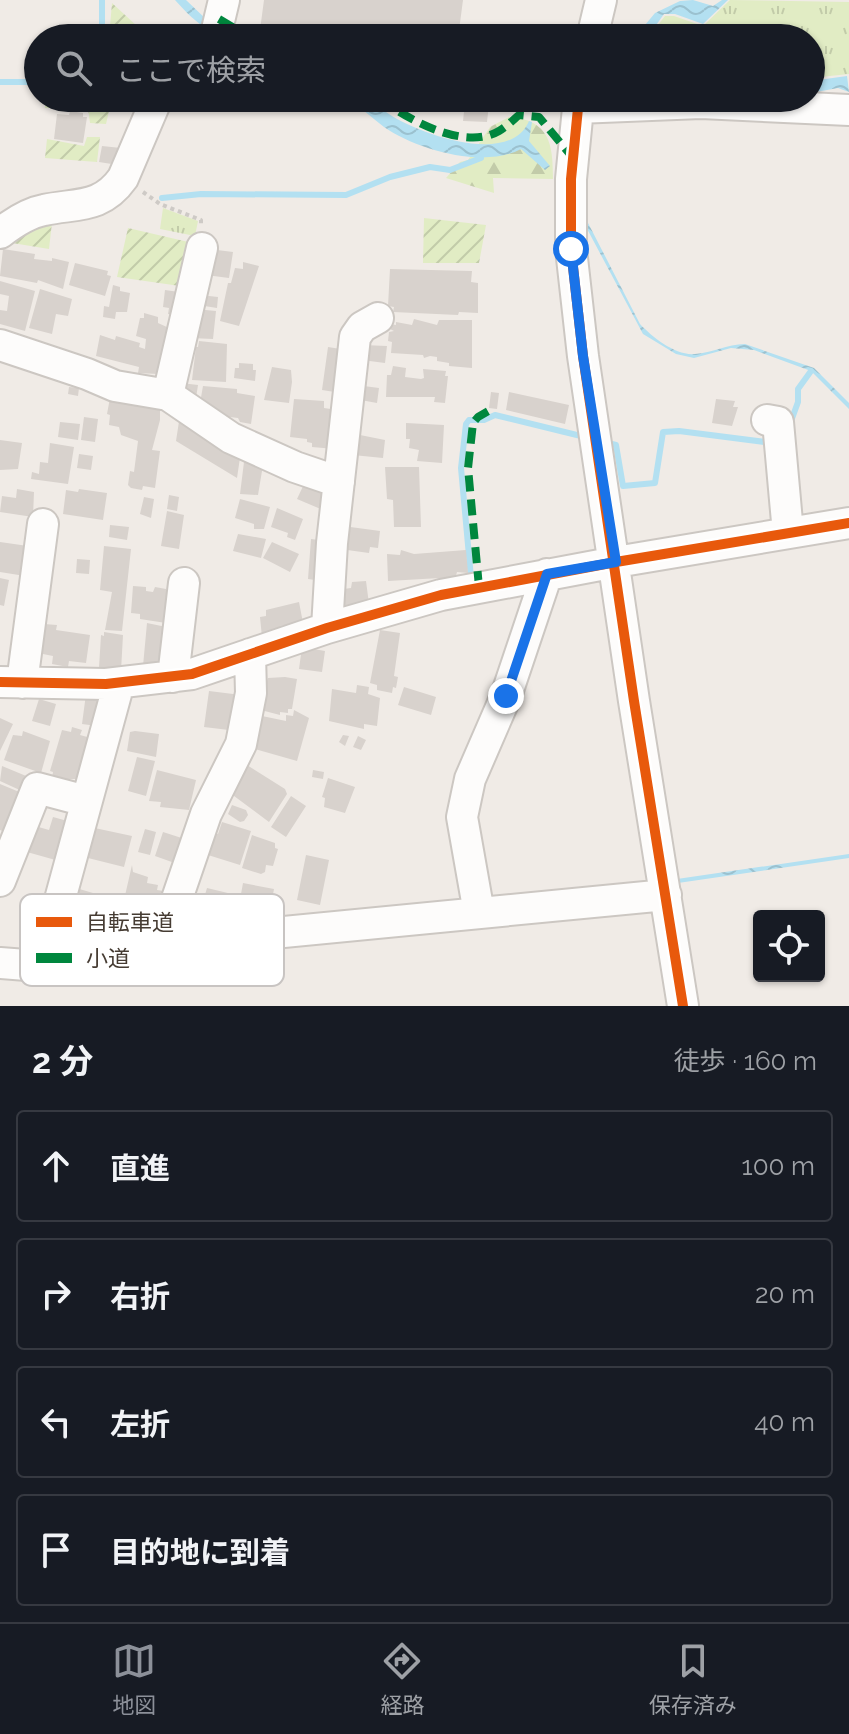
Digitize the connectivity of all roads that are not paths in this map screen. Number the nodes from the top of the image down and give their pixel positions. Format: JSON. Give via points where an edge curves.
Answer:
{"nodes":[{"id":1,"x":601,"y":0,"type":"edge"},
{"id":2,"x":595,"y":24,"type":"edge"},
{"id":3,"x":825,"y":109,"type":"edge"},
{"id":4,"x":849,"y":110,"type":"edge"},
{"id":5,"x":151,"y":112,"type":"edge"},
{"id":6,"x":577,"y":112,"type":"edge"},
{"id":7,"x":0,"y":233,"type":"edge"},
{"id":8,"x":202,"y":248,"type":"road end"},
{"id":9,"x":378,"y":318,"type":"dead end"},
{"id":10,"x":0,"y":345,"type":"edge"},
{"id":11,"x":168,"y":395,"type":"junction"},
{"id":12,"x":767,"y":420,"type":"dead end"},
{"id":13,"x":339,"y":482,"type":"junction"},
{"id":14,"x":849,"y":523,"type":"edge"},
{"id":15,"x":43,"y":524,"type":"dead end"},
{"id":16,"x":788,"y":533,"type":"junction"},
{"id":17,"x":616,"y":562,"type":"junction"},
{"id":18,"x":547,"y":574,"type":"junction"},
{"id":19,"x":184,"y":583,"type":"dead end"},
{"id":20,"x":327,"y":628,"type":"junction"},
{"id":21,"x":250,"y":654,"type":"junction"},
{"id":22,"x":173,"y":677,"type":"junction"},
{"id":23,"x":11,"y":683,"type":"edge"},
{"id":24,"x":119,"y":683,"type":"junction"},
{"id":25,"x":86,"y":801,"type":"junction"},
{"id":26,"x":0,"y":881,"type":"edge"},
{"id":27,"x":61,"y":894,"type":"edge"},
{"id":28,"x":179,"y":894,"type":"edge"},
{"id":29,"x":666,"y":895,"type":"junction"},
{"id":30,"x":479,"y":913,"type":"junction"},
{"id":31,"x":284,"y":932,"type":"edge"},
{"id":32,"x":0,"y":963,"type":"edge"},
{"id":33,"x":20,"y":965,"type":"edge"},
{"id":34,"x":683,"y":1006,"type":"edge"}],
"edges":[{"from":1,"to":2,"type":"street"},
{"from":3,"to":4,"type":"street"},
{"from":5,"to":7,"type":"street","via":[[116,188],[95,203],[42,210]]},
{"from":6,"to":17,"type":"street","via":[[571,249]]},
{"from":8,"to":11,"type":"street"},
{"from":9,"to":13,"type":"street","via":[[355,337]]},
{"from":10,"to":11,"type":"street","via":[[115,386]]},
{"from":11,"to":13,"type":"street","via":[[231,438]]},
{"from":12,"to":16,"type":"street","via":[[778,422]]},
{"from":13,"to":20,"type":"street"},
{"from":14,"to":16,"type":"street"},
{"from":15,"to":23,"type":"street"},
{"from":16,"to":17,"type":"street"},
{"from":17,"to":18,"type":"street"},
{"from":17,"to":29,"type":"street"},
{"from":18,"to":20,"type":"street","via":[[441,595]]},
{"from":18,"to":30,"type":"street","via":[[506,696],[470,779],[462,817]]},
{"from":19,"to":22,"type":"street"},
{"from":20,"to":21,"type":"street"},
{"from":21,"to":22,"type":"street"},
{"from":21,"to":28,"type":"street","via":[[251,693],[241,744],[206,814]]},
{"from":22,"to":24,"type":"street"},
{"from":23,"to":24,"type":"street"},
{"from":24,"to":25,"type":"street"},
{"from":25,"to":26,"type":"street","via":[[37,788]]},
{"from":25,"to":27,"type":"street"},
{"from":29,"to":30,"type":"street"},
{"from":29,"to":34,"type":"street"},
{"from":30,"to":31,"type":"street"},
{"from":32,"to":33,"type":"street"}]}
